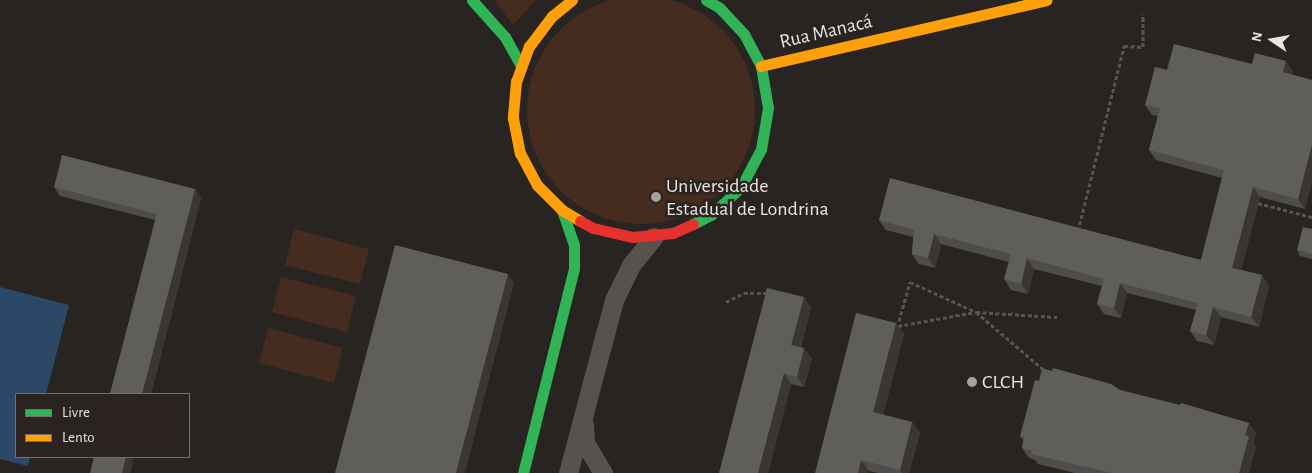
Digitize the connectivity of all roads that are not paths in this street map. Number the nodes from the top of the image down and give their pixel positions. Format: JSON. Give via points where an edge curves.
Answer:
{"nodes":[{"id":1,"x":472,"y":0,"type":"edge"},
{"id":2,"x":571,"y":0,"type":"edge"},
{"id":3,"x":706,"y":0,"type":"edge"},
{"id":4,"x":1046,"y":0,"type":"edge"},
{"id":5,"x":521,"y":66,"type":"junction"},
{"id":6,"x":761,"y":66,"type":"junction"},
{"id":7,"x":562,"y":210,"type":"junction"},
{"id":8,"x":654,"y":236,"type":"junction"},
{"id":9,"x":583,"y":416,"type":"junction"},
{"id":10,"x":523,"y":473,"type":"edge"},
{"id":11,"x":568,"y":473,"type":"edge"},
{"id":12,"x":602,"y":473,"type":"edge"}],
"edges":[{"from":1,"to":5,"type":"street","via":[[505,37]]},
{"from":2,"to":5,"type":"street","via":[[552,16],[529,46]]},
{"from":3,"to":6,"type":"street","via":[[720,8],[744,34]]},
{"from":4,"to":6,"type":"street","name":"Rua Manacá"},
{"from":5,"to":7,"type":"street","via":[[516,81],[513,118],[520,153],[537,185]]},
{"from":6,"to":8,"type":"street","via":[[768,108],[761,149],[742,187],[711,215],[673,232]]},
{"from":7,"to":8,"type":"street","via":[[593,228],[633,237]]},
{"from":7,"to":10,"type":"street","via":[[574,245],[574,268]]},
{"from":8,"to":9,"type":"street","via":[[631,265],[614,300]]},
{"from":9,"to":11,"type":"street"},
{"from":9,"to":12,"type":"street","via":[[585,443]]}]}
